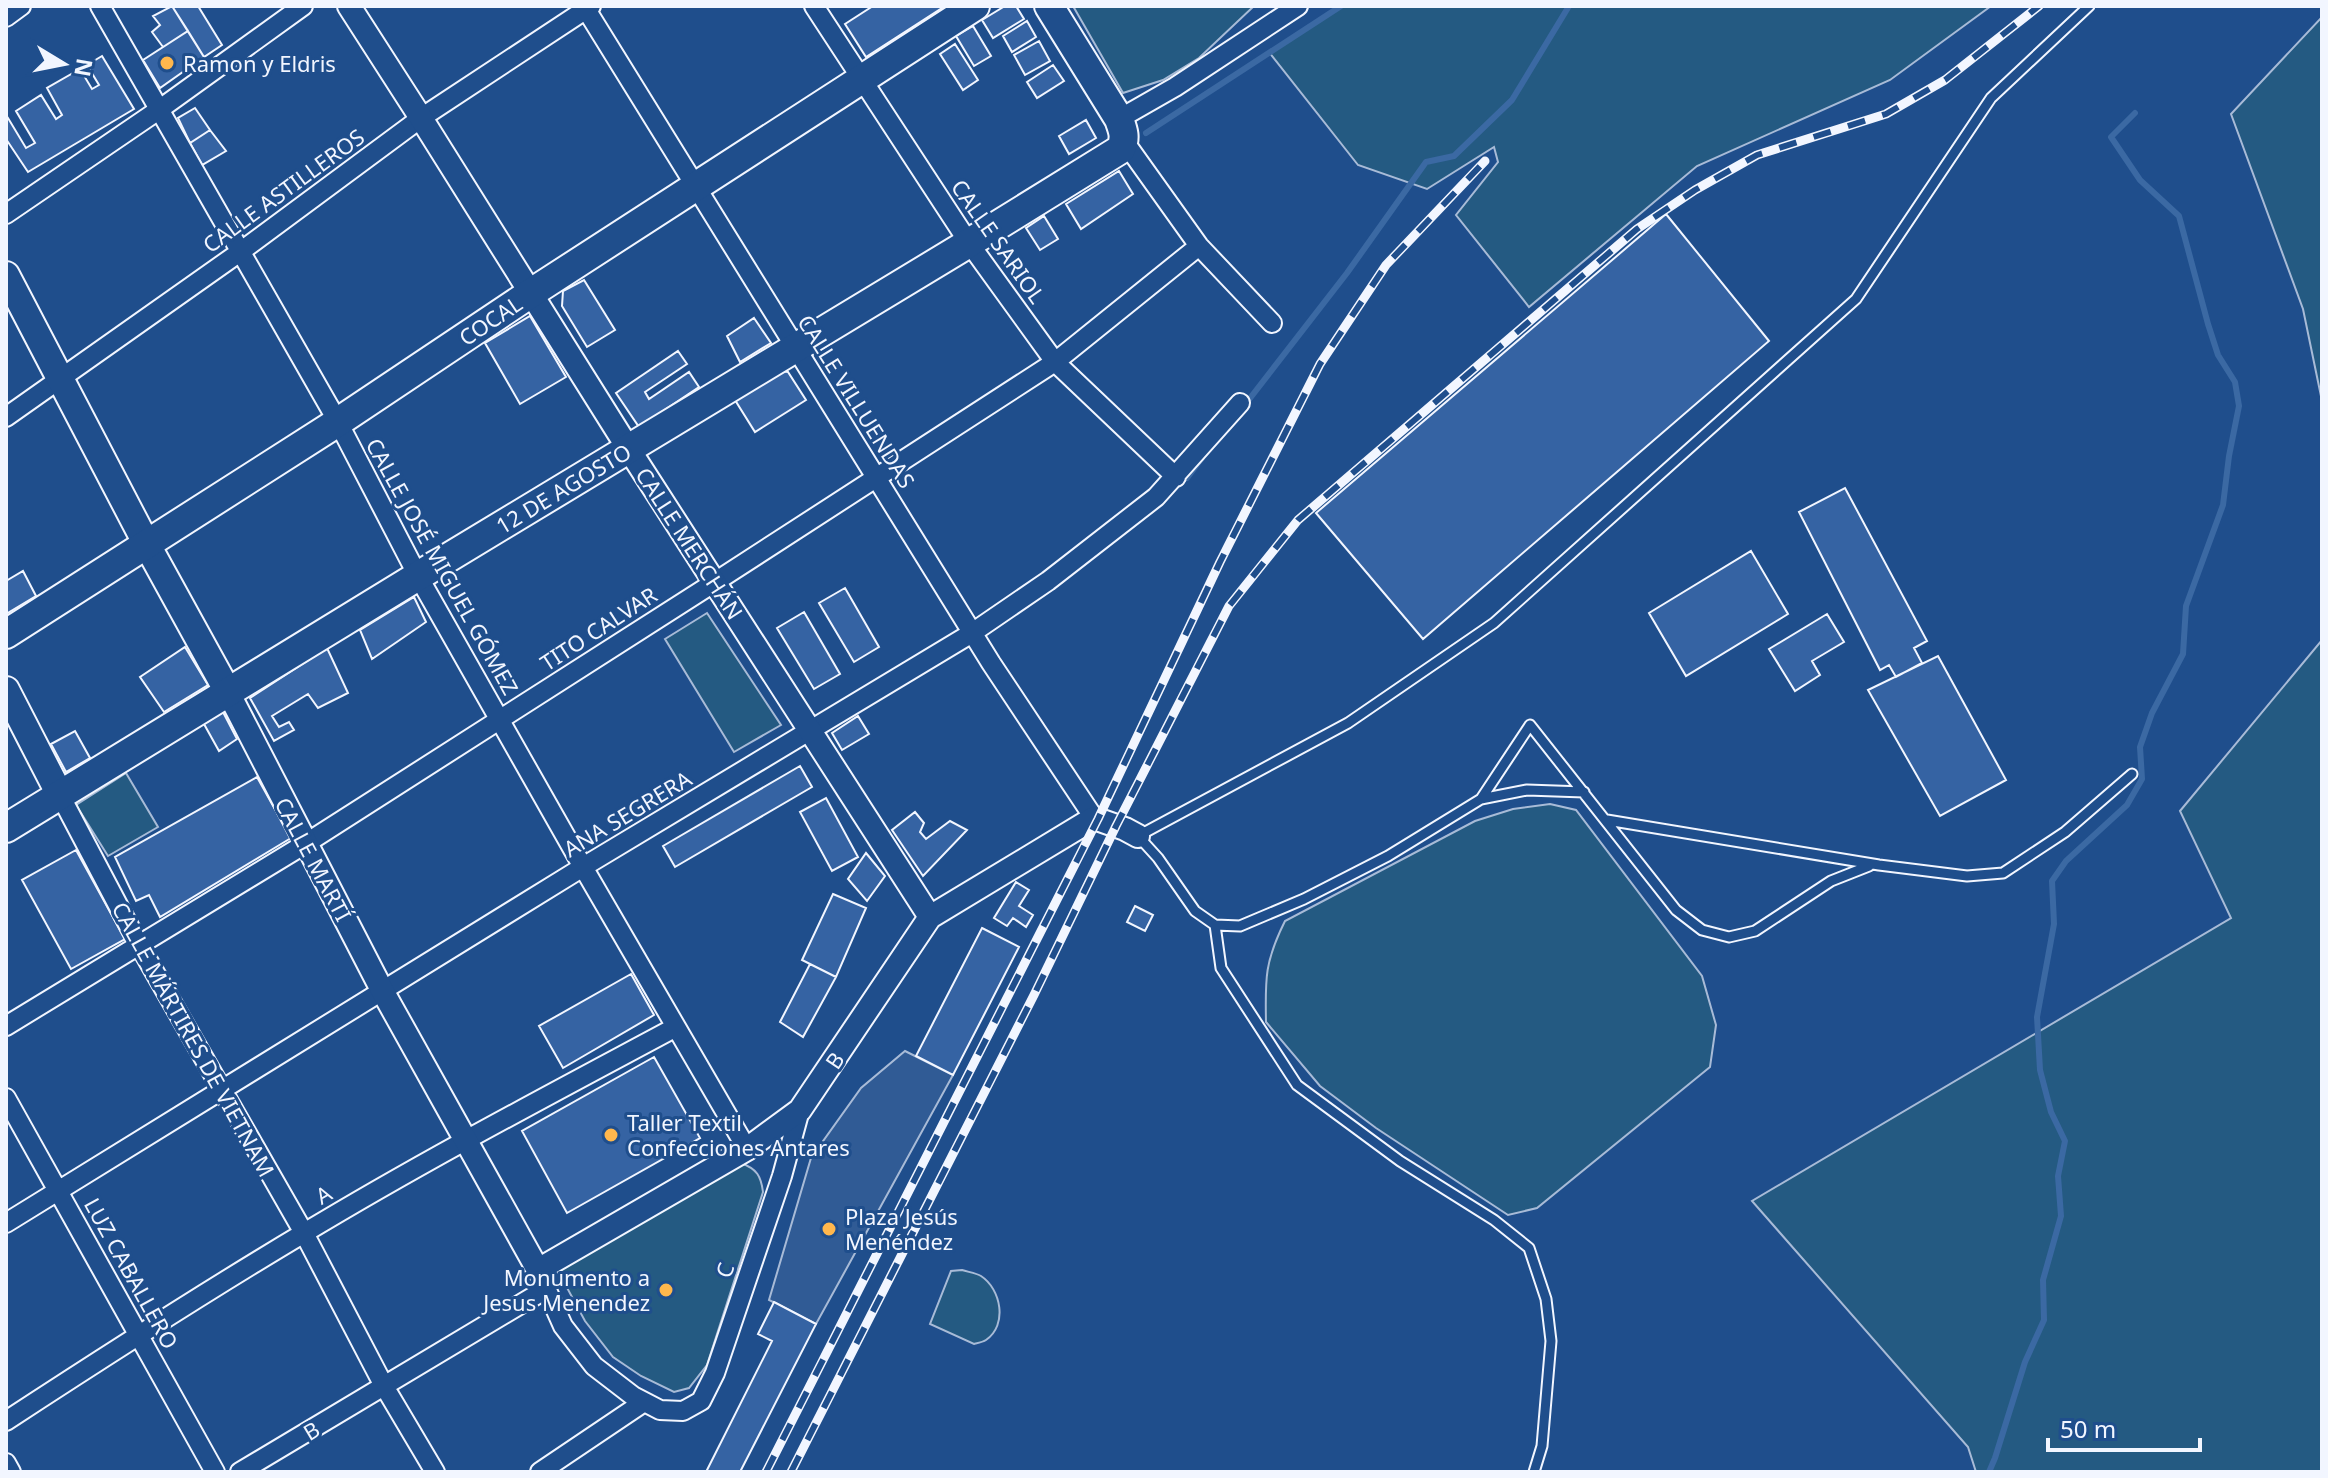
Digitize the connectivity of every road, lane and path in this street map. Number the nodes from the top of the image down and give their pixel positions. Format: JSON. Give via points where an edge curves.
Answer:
{"nodes":[{"id":1,"x":21,"y":6,"type":"edge"},
{"id":2,"x":100,"y":6,"type":"edge"},
{"id":3,"x":303,"y":6,"type":"edge"},
{"id":4,"x":349,"y":6,"type":"edge"},
{"id":5,"x":814,"y":6,"type":"edge"},
{"id":6,"x":975,"y":6,"type":"edge"},
{"id":7,"x":1049,"y":6,"type":"edge"},
{"id":8,"x":1298,"y":6,"type":"edge"},
{"id":9,"x":2089,"y":6,"type":"edge"},
{"id":10,"x":587,"y":7,"type":"edge"},
{"id":11,"x":6,"y":17,"type":"edge"},
{"id":12,"x":862,"y":78,"type":"junction"},
{"id":13,"x":160,"y":109,"type":"junction"},
{"id":14,"x":421,"y":118,"type":"junction"},
{"id":15,"x":1121,"y":136,"type":"junction"},
{"id":16,"x":698,"y":187,"type":"junction"},
{"id":17,"x":6,"y":214,"type":"edge"},
{"id":18,"x":969,"y":243,"type":"junction"},
{"id":19,"x":1199,"y":246,"type":"junction"},
{"id":20,"x":240,"y":252,"type":"junction"},
{"id":21,"x":6,"y":275,"type":"edge"},
{"id":22,"x":531,"y":293,"type":"junction"},
{"id":23,"x":1272,"y":323,"type":"dead end"},
{"id":24,"x":796,"y":348,"type":"junction"},
{"id":25,"x":1055,"y":362,"type":"junction"},
{"id":26,"x":58,"y":378,"type":"junction"},
{"id":27,"x":1240,"y":403,"type":"dead end"},
{"id":28,"x":6,"y":417,"type":"edge"},
{"id":29,"x":338,"y":422,"type":"junction"},
{"id":30,"x":628,"y":448,"type":"junction"},
{"id":31,"x":1176,"y":477,"type":"junction"},
{"id":32,"x":877,"y":478,"type":"junction"},
{"id":33,"x":146,"y":543,"type":"junction"},
{"id":34,"x":418,"y":576,"type":"junction"},
{"id":35,"x":715,"y":582,"type":"junction"},
{"id":36,"x":972,"y":633,"type":"junction"},
{"id":37,"x":6,"y":634,"type":"edge"},
{"id":38,"x":6,"y":690,"type":"edge"},
{"id":39,"x":228,"y":692,"type":"junction"},
{"id":40,"x":500,"y":719,"type":"junction"},
{"id":41,"x":810,"y":729,"type":"junction"},
{"id":42,"x":2132,"y":774,"type":"dead end"},
{"id":43,"x":1584,"y":792,"type":"junction"},
{"id":44,"x":60,"y":795,"type":"junction"},
{"id":45,"x":1481,"y":799,"type":"junction"},
{"id":46,"x":1096,"y":819,"type":"junction"},
{"id":47,"x":1607,"y":820,"type":"junction"},
{"id":48,"x":6,"y":828,"type":"edge"},
{"id":49,"x":1138,"y":836,"type":"junction"},
{"id":50,"x":305,"y":844,"type":"junction"},
{"id":51,"x":1872,"y":864,"type":"junction"},
{"id":52,"x":583,"y":867,"type":"junction"},
{"id":53,"x":930,"y":917,"type":"junction"},
{"id":54,"x":1215,"y":925,"type":"junction"},
{"id":55,"x":139,"y":945,"type":"junction"},
{"id":56,"x":383,"y":992,"type":"junction"},
{"id":57,"x":6,"y":1026,"type":"edge"},
{"id":58,"x":676,"y":1027,"type":"junction"},
{"id":59,"x":222,"y":1090,"type":"junction"},
{"id":60,"x":6,"y":1098,"type":"edge"},
{"id":61,"x":800,"y":1110,"type":"junction"},
{"id":62,"x":465,"y":1140,"type":"junction"},
{"id":63,"x":747,"y":1149,"type":"junction"},
{"id":64,"x":58,"y":1192,"type":"junction"},
{"id":65,"x":6,"y":1223,"type":"edge"},
{"id":66,"x":304,"y":1233,"type":"junction"},
{"id":67,"x":542,"y":1280,"type":"junction"},
{"id":68,"x":139,"y":1334,"type":"junction"},
{"id":69,"x":384,"y":1386,"type":"junction"},
{"id":70,"x":652,"y":1406,"type":"junction"},
{"id":71,"x":6,"y":1421,"type":"edge"},
{"id":72,"x":6,"y":1463,"type":"edge"},
{"id":73,"x":11,"y":1472,"type":"edge"},
{"id":74,"x":215,"y":1472,"type":"edge"},
{"id":75,"x":240,"y":1472,"type":"edge"},
{"id":76,"x":435,"y":1472,"type":"edge"},
{"id":77,"x":540,"y":1472,"type":"edge"},
{"id":78,"x":1534,"y":1472,"type":"edge"}],
"edges":[{"from":1,"to":11,"type":"street"},
{"from":2,"to":13,"type":"street","name":"CALLE JOSÉ MIGUEL GÓMEZ"},
{"from":3,"to":13,"type":"street"},
{"from":4,"to":14,"type":"street","name":"CALLE MERCHÁN"},
{"from":5,"to":12,"type":"street","name":"CALLE SARIOL"},
{"from":6,"to":12,"type":"main road","name":"COCAL"},
{"from":7,"to":15,"type":"main road"},
{"from":8,"to":15,"type":"street","name":"12 DE AGOSTO","via":[[1175,87]]},
{"from":9,"to":49,"type":"lane","via":[[1991,98],[1856,299],[1494,623],[1348,723]]},
{"from":10,"to":14,"type":"street","name":"CALLE ASTILLEROS"},
{"from":10,"to":16,"type":"street","name":"CALLE VILLUENDAS"},
{"from":12,"to":16,"type":"main road","name":"COCAL"},
{"from":12,"to":18,"type":"street","name":"CALLE SARIOL"},
{"from":13,"to":17,"type":"street"},
{"from":13,"to":20,"type":"street","name":"CALLE JOSÉ MIGUEL GÓMEZ"},
{"from":14,"to":20,"type":"street","name":"CALLE ASTILLEROS"},
{"from":14,"to":22,"type":"street","name":"CALLE MERCHÁN"},
{"from":15,"to":18,"type":"main road","name":"12 DE AGOSTO"},
{"from":15,"to":19,"type":"street"},
{"from":16,"to":22,"type":"main road","name":"COCAL"},
{"from":16,"to":24,"type":"street","name":"CALLE VILLUENDAS"},
{"from":18,"to":24,"type":"main road","name":"12 DE AGOSTO"},
{"from":18,"to":25,"type":"street","name":"CALLE SARIOL"},
{"from":19,"to":23,"type":"street"},
{"from":19,"to":25,"type":"street","name":"TITO CALVAR"},
{"from":20,"to":26,"type":"street","name":"CALLE ASTILLEROS"},
{"from":20,"to":29,"type":"street","name":"CALLE JOSÉ MIGUEL GÓMEZ"},
{"from":21,"to":26,"type":"main road","name":"CALLE MARTÍ"},
{"from":22,"to":29,"type":"main road","name":"COCAL"},
{"from":22,"to":30,"type":"street","name":"CALLE MERCHÁN"},
{"from":24,"to":30,"type":"main road","name":"12 DE AGOSTO"},
{"from":24,"to":32,"type":"street","name":"CALLE VILLUENDAS"},
{"from":25,"to":31,"type":"street","name":"CALLE SARIOL"},
{"from":25,"to":32,"type":"street","name":"TITO CALVAR"},
{"from":26,"to":28,"type":"street","name":"CALLE ASTILLEROS"},
{"from":26,"to":33,"type":"main road","name":"CALLE MARTÍ"},
{"from":27,"to":31,"type":"street","name":"ANA SEGRERA"},
{"from":29,"to":33,"type":"main road","name":"COCAL"},
{"from":29,"to":34,"type":"street","name":"CALLE JOSÉ MIGUEL GÓMEZ"},
{"from":30,"to":34,"type":"main road","name":"12 DE AGOSTO"},
{"from":30,"to":35,"type":"street","name":"CALLE MERCHÁN"},
{"from":31,"to":36,"type":"street","name":"ANA SEGRERA","via":[[1048,581]]},
{"from":32,"to":35,"type":"street","name":"TITO CALVAR"},
{"from":32,"to":36,"type":"street","name":"CALLE VILLUENDAS"},
{"from":33,"to":37,"type":"main road","name":"COCAL"},
{"from":33,"to":39,"type":"main road","name":"CALLE MARTÍ"},
{"from":34,"to":39,"type":"main road","name":"12 DE AGOSTO"},
{"from":34,"to":40,"type":"street","name":"CALLE JOSÉ MIGUEL GÓMEZ"},
{"from":35,"to":40,"type":"street","name":"TITO CALVAR"},
{"from":35,"to":41,"type":"street","name":"CALLE MERCHÁN"},
{"from":36,"to":41,"type":"street","name":"ANA SEGRERA"},
{"from":36,"to":46,"type":"street","name":"CALLE VILLUENDAS"},
{"from":38,"to":44,"type":"main road","name":"CALLE MÁRTIRES DE VIETNAM"},
{"from":39,"to":44,"type":"main road","name":"12 DE AGOSTO"},
{"from":39,"to":50,"type":"street","name":"CALLE MARTÍ"},
{"from":40,"to":50,"type":"street","name":"TITO CALVAR"},
{"from":40,"to":52,"type":"street","name":"CALLE JOSÉ MIGUEL GÓMEZ"},
{"from":41,"to":52,"type":"street","name":"ANA SEGRERA"},
{"from":41,"to":53,"type":"street","name":"CALLE MERCHÁN"},
{"from":42,"to":51,"type":"lane","via":[[2065,832],[2003,873],[1967,876]]},
{"from":43,"to":45,"type":"lane","via":[[1527,790]]},
{"from":43,"to":45,"type":"lane","via":[[1530,725]]},
{"from":43,"to":47,"type":"lane"},
{"from":44,"to":48,"type":"main road","name":"12 DE AGOSTO"},
{"from":44,"to":55,"type":"street","name":"CALLE MÁRTIRES DE VIETNAM"},
{"from":45,"to":54,"type":"lane","via":[[1304,899],[1240,926]]},
{"from":46,"to":49,"type":"street"},
{"from":46,"to":53,"type":"street","name":"B"},
{"from":47,"to":51,"type":"lane"},
{"from":47,"to":51,"type":"lane","via":[[1676,910],[1702,930],[1729,937],[1755,931],[1831,881]]},
{"from":49,"to":54,"type":"lane","via":[[1195,911]]},
{"from":50,"to":55,"type":"street","name":"TITO CALVAR"},
{"from":50,"to":56,"type":"street","name":"CALLE MARTÍ"},
{"from":52,"to":56,"type":"street","name":"ANA SEGRERA"},
{"from":52,"to":58,"type":"street","name":"CALLE JOSÉ MIGUEL GÓMEZ"},
{"from":53,"to":61,"type":"street","name":"B"},
{"from":54,"to":78,"type":"lane","via":[[1221,968],[1297,1085],[1529,1248],[1546,1299],[1551,1341],[1542,1446]]},
{"from":55,"to":57,"type":"street","name":"TITO CALVAR"},
{"from":55,"to":59,"type":"street","name":"CALLE MÁRTIRES DE VIETNAM"},
{"from":56,"to":59,"type":"street","name":"ANA SEGRERA"},
{"from":56,"to":62,"type":"street","name":"CALLE MARTÍ"},
{"from":58,"to":62,"type":"street","name":"A"},
{"from":58,"to":63,"type":"street","name":"CALLE JOSÉ MIGUEL GÓMEZ"},
{"from":59,"to":64,"type":"street","name":"ANA SEGRERA"},
{"from":59,"to":66,"type":"street","name":"CALLE MÁRTIRES DE VIETNAM"},
{"from":60,"to":64,"type":"street","name":"LUZ CABALLERO"},
{"from":61,"to":63,"type":"street","name":"B"},
{"from":61,"to":70,"type":"street","name":"C","via":[[715,1373],[701,1401],[683,1411]]},
{"from":62,"to":66,"type":"street","name":"A"},
{"from":62,"to":67,"type":"street","name":"CALLE MARTÍ"},
{"from":63,"to":67,"type":"street","name":"B"},
{"from":64,"to":65,"type":"street","name":"ANA SEGRERA"},
{"from":64,"to":68,"type":"street","name":"LUZ CABALLERO"},
{"from":66,"to":68,"type":"street","name":"A"},
{"from":66,"to":69,"type":"street","name":"CALLE MÁRTIRES DE VIETNAM"},
{"from":67,"to":69,"type":"street","name":"B"},
{"from":67,"to":70,"type":"street","name":"CALLE MARTÍ","via":[[563,1326],[594,1366]]},
{"from":68,"to":71,"type":"street","name":"A"},
{"from":68,"to":74,"type":"street","name":"LUZ CABALLERO"},
{"from":69,"to":75,"type":"street","name":"B"},
{"from":69,"to":76,"type":"street","name":"CALLE MÁRTIRES DE VIETNAM"},
{"from":70,"to":77,"type":"street","name":"C"},
{"from":72,"to":73,"type":"street"}]}
